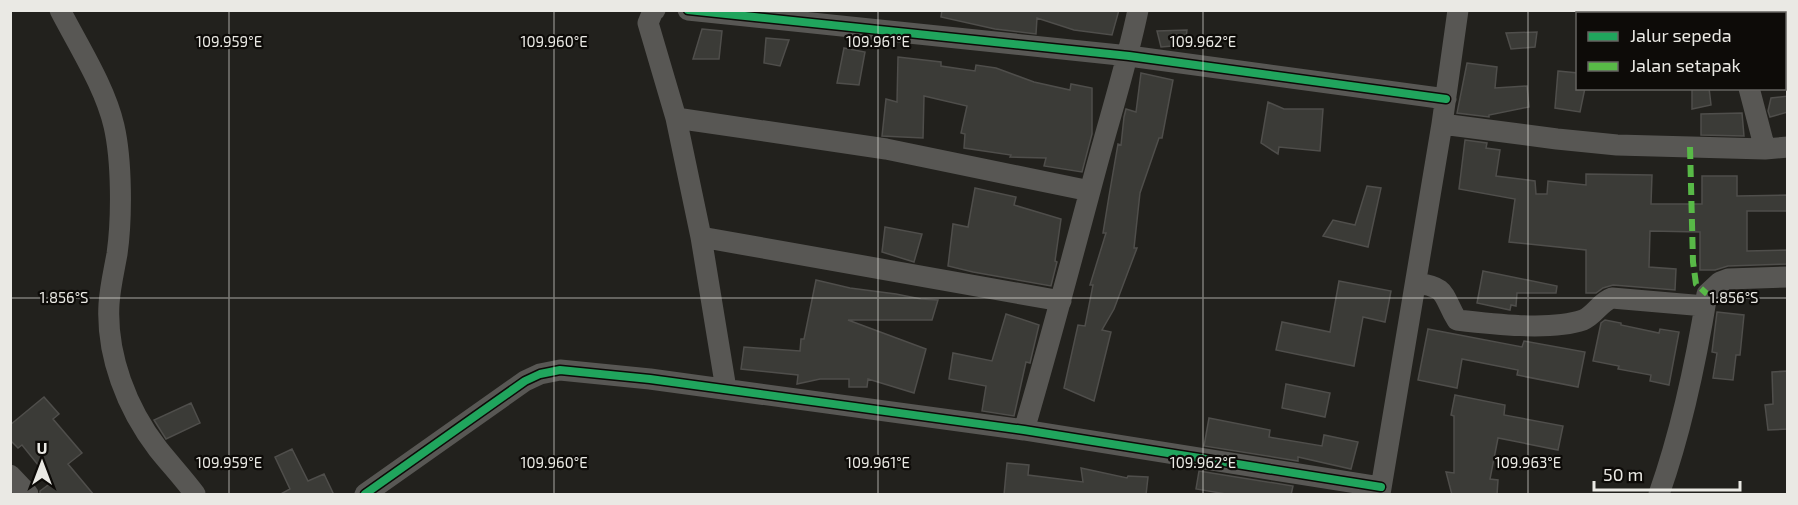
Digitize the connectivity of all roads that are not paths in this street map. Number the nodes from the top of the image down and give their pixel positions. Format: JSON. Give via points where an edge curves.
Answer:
{"nodes":[{"id":1,"x":60,"y":10,"type":"edge"},
{"id":2,"x":655,"y":10,"type":"edge"},
{"id":3,"x":688,"y":10,"type":"edge"},
{"id":4,"x":1138,"y":10,"type":"edge"},
{"id":5,"x":1458,"y":10,"type":"edge"},
{"id":6,"x":1129,"y":56,"type":"junction"},
{"id":7,"x":1750,"y":90,"type":"edge"},
{"id":8,"x":1446,"y":99,"type":"junction"},
{"id":9,"x":676,"y":118,"type":"junction"},
{"id":10,"x":1442,"y":124,"type":"junction"},
{"id":11,"x":1788,"y":147,"type":"edge"},
{"id":12,"x":1765,"y":149,"type":"junction"},
{"id":13,"x":1090,"y":191,"type":"junction"},
{"id":14,"x":701,"y":237,"type":"junction"},
{"id":15,"x":1788,"y":277,"type":"edge"},
{"id":16,"x":1416,"y":283,"type":"junction"},
{"id":17,"x":1062,"y":301,"type":"junction"},
{"id":18,"x":1705,"y":306,"type":"junction"},
{"id":19,"x":726,"y":389,"type":"junction"},
{"id":20,"x":1023,"y":430,"type":"junction"},
{"id":21,"x":10,"y":475,"type":"edge"},
{"id":22,"x":1380,"y":491,"type":"edge"},
{"id":23,"x":28,"y":495,"type":"edge"},
{"id":24,"x":195,"y":495,"type":"edge"},
{"id":25,"x":365,"y":495,"type":"edge"},
{"id":26,"x":1659,"y":495,"type":"edge"}],
"edges":[{"from":1,"to":24,"type":"street","via":[[110,109],[115,129],[119,226],[109,328],[122,384],[156,447]]},
{"from":2,"to":9,"type":"street","via":[[648,23]]},
{"from":3,"to":6,"type":"street"},
{"from":4,"to":6,"type":"street"},
{"from":5,"to":8,"type":"street"},
{"from":6,"to":8,"type":"street"},
{"from":6,"to":13,"type":"street"},
{"from":7,"to":12,"type":"street"},
{"from":8,"to":10,"type":"street"},
{"from":9,"to":13,"type":"street","via":[[886,149]]},
{"from":9,"to":14,"type":"street"},
{"from":10,"to":12,"type":"street","via":[[1617,145]]},
{"from":10,"to":16,"type":"street"},
{"from":11,"to":12,"type":"street"},
{"from":13,"to":17,"type":"street"},
{"from":14,"to":17,"type":"street"},
{"from":14,"to":19,"type":"street"},
{"from":15,"to":18,"type":"street","via":[[1728,279],[1707,294]]},
{"from":16,"to":18,"type":"street","via":[[1440,290],[1457,320],[1478,322],[1556,326],[1593,315],[1612,298]]},
{"from":16,"to":22,"type":"street"},
{"from":17,"to":20,"type":"street"},
{"from":18,"to":26,"type":"street","via":[[1688,398]]},
{"from":19,"to":20,"type":"street"},
{"from":19,"to":25,"type":"street","via":[[582,371],[540,374]]},
{"from":20,"to":22,"type":"street"},
{"from":21,"to":23,"type":"street"}]}
